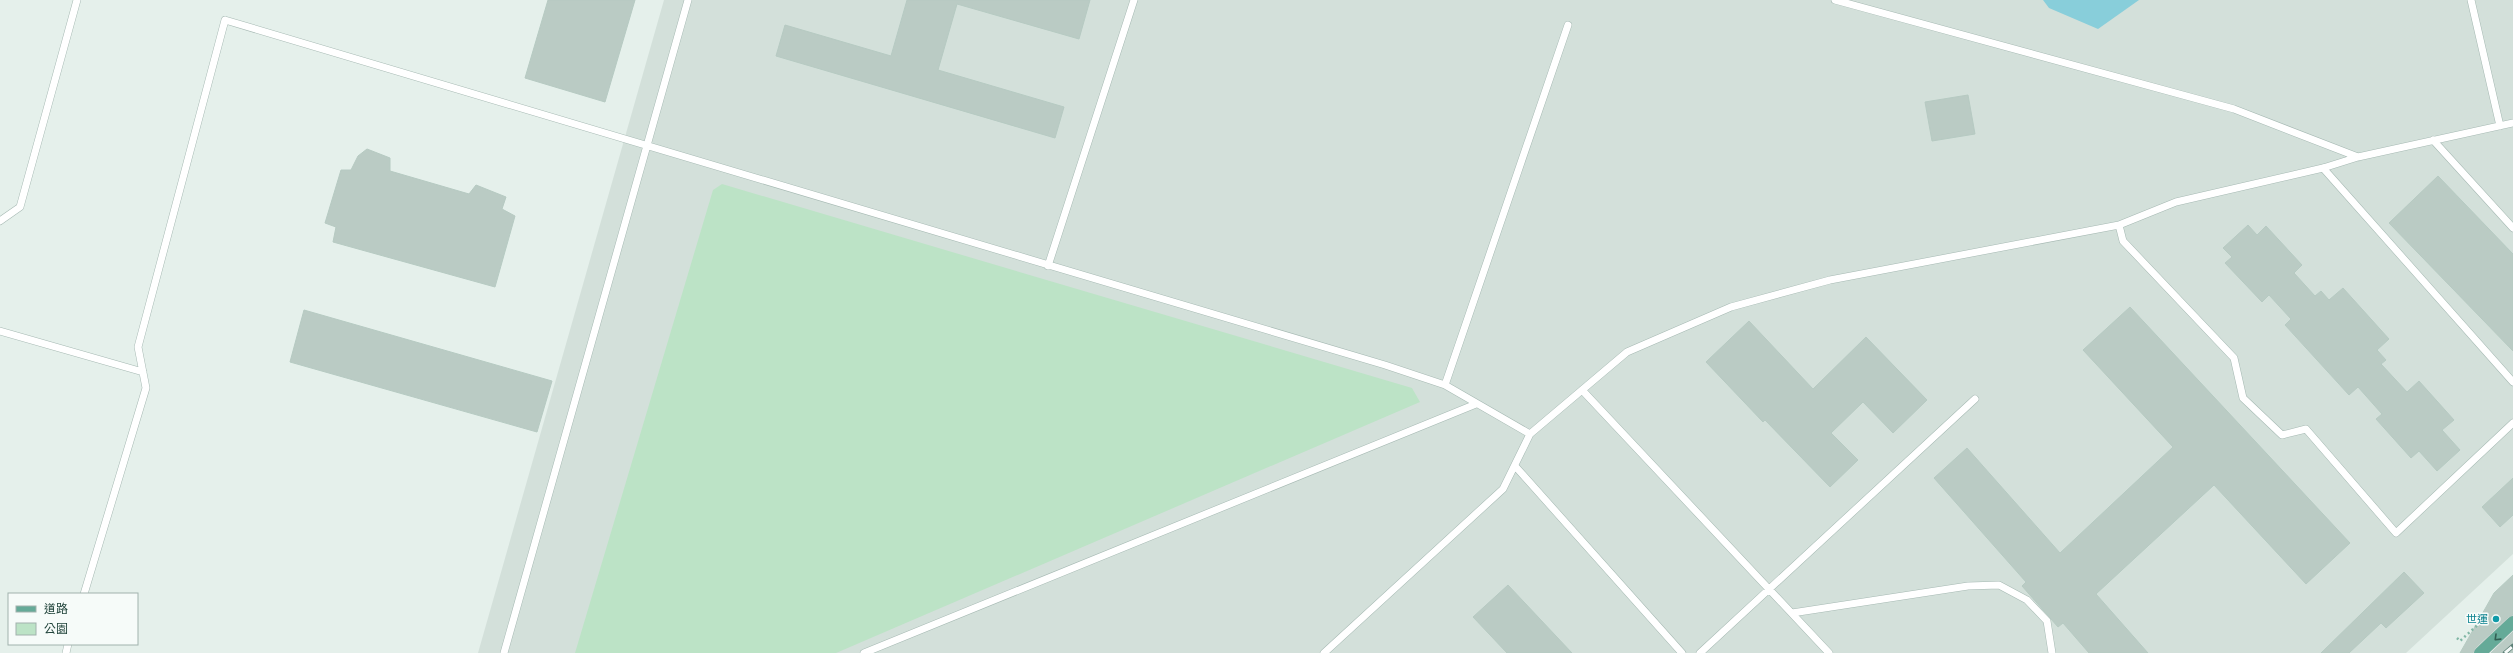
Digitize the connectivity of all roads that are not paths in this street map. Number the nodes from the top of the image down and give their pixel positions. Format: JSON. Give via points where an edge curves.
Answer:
{"nodes":[{"id":1,"x":77,"y":0,"type":"edge"},
{"id":2,"x":688,"y":0,"type":"edge"},
{"id":3,"x":1134,"y":0,"type":"edge"},
{"id":4,"x":1835,"y":0,"type":"edge"},
{"id":5,"x":2471,"y":0,"type":"edge"},
{"id":6,"x":1568,"y":25,"type":"dead end"},
{"id":7,"x":2513,"y":123,"type":"edge"},
{"id":8,"x":2500,"y":126,"type":"junction"},
{"id":9,"x":2433,"y":140,"type":"junction"},
{"id":10,"x":648,"y":145,"type":"junction"},
{"id":11,"x":2358,"y":157,"type":"junction"},
{"id":12,"x":2323,"y":168,"type":"junction"},
{"id":13,"x":0,"y":221,"type":"edge"},
{"id":14,"x":2119,"y":225,"type":"junction"},
{"id":15,"x":2513,"y":228,"type":"edge"},
{"id":16,"x":1048,"y":266,"type":"junction"},
{"id":17,"x":0,"y":331,"type":"edge"},
{"id":18,"x":143,"y":372,"type":"junction"},
{"id":19,"x":2513,"y":382,"type":"edge"},
{"id":20,"x":1445,"y":385,"type":"junction"},
{"id":21,"x":1582,"y":390,"type":"junction"},
{"id":22,"x":1975,"y":399,"type":"dead end"},
{"id":23,"x":1476,"y":404,"type":"junction"},
{"id":24,"x":2513,"y":424,"type":"edge"},
{"id":25,"x":1530,"y":434,"type":"junction"},
{"id":26,"x":1515,"y":466,"type":"junction"},
{"id":27,"x":1770,"y":590,"type":"junction"},
{"id":28,"x":84,"y":593,"type":"edge"},
{"id":29,"x":1792,"y":613,"type":"junction"},
{"id":30,"x":2513,"y":622,"type":"edge"},
{"id":31,"x":504,"y":653,"type":"edge"},
{"id":32,"x":864,"y":653,"type":"edge"},
{"id":33,"x":1324,"y":653,"type":"edge"},
{"id":34,"x":1682,"y":653,"type":"edge"},
{"id":35,"x":1700,"y":653,"type":"edge"},
{"id":36,"x":1829,"y":653,"type":"edge"},
{"id":37,"x":2052,"y":653,"type":"edge"},
{"id":38,"x":2480,"y":653,"type":"edge"}],
"edges":[{"from":1,"to":13,"type":"lane","via":[[20,207]]},
{"from":2,"to":10,"type":"lane"},
{"from":3,"to":16,"type":"lane"},
{"from":4,"to":11,"type":"lane","via":[[2234,109]]},
{"from":5,"to":8,"type":"lane"},
{"from":6,"to":20,"type":"lane"},
{"from":7,"to":8,"type":"lane"},
{"from":8,"to":9,"type":"lane"},
{"from":9,"to":11,"type":"lane"},
{"from":9,"to":15,"type":"lane"},
{"from":10,"to":16,"type":"lane"},
{"from":10,"to":18,"type":"lane","via":[[225,20],[138,347]]},
{"from":10,"to":31,"type":"lane"},
{"from":11,"to":12,"type":"lane"},
{"from":12,"to":14,"type":"lane","via":[[2176,202]]},
{"from":12,"to":19,"type":"lane"},
{"from":14,"to":21,"type":"lane","via":[[1830,280],[1731,307],[1627,352]]},
{"from":14,"to":24,"type":"lane","via":[[2123,241],[2234,358],[2243,398],[2282,435],[2306,429],[2396,533]]},
{"from":16,"to":20,"type":"lane"},
{"from":17,"to":18,"type":"lane"},
{"from":18,"to":28,"type":"lane","via":[[146,388]]},
{"from":20,"to":23,"type":"lane"},
{"from":21,"to":25,"type":"lane"},
{"from":21,"to":27,"type":"lane"},
{"from":22,"to":27,"type":"lane"},
{"from":23,"to":25,"type":"lane"},
{"from":23,"to":32,"type":"lane"},
{"from":25,"to":26,"type":"lane"},
{"from":26,"to":33,"type":"lane","via":[[1502,489]]},
{"from":26,"to":34,"type":"lane"},
{"from":27,"to":29,"type":"lane"},
{"from":27,"to":35,"type":"lane"},
{"from":29,"to":36,"type":"lane"},
{"from":29,"to":37,"type":"lane","via":[[1968,586],[1999,585],[2027,600],[2047,621]]},
{"from":30,"to":38,"type":"main road","one_way":true}]}
